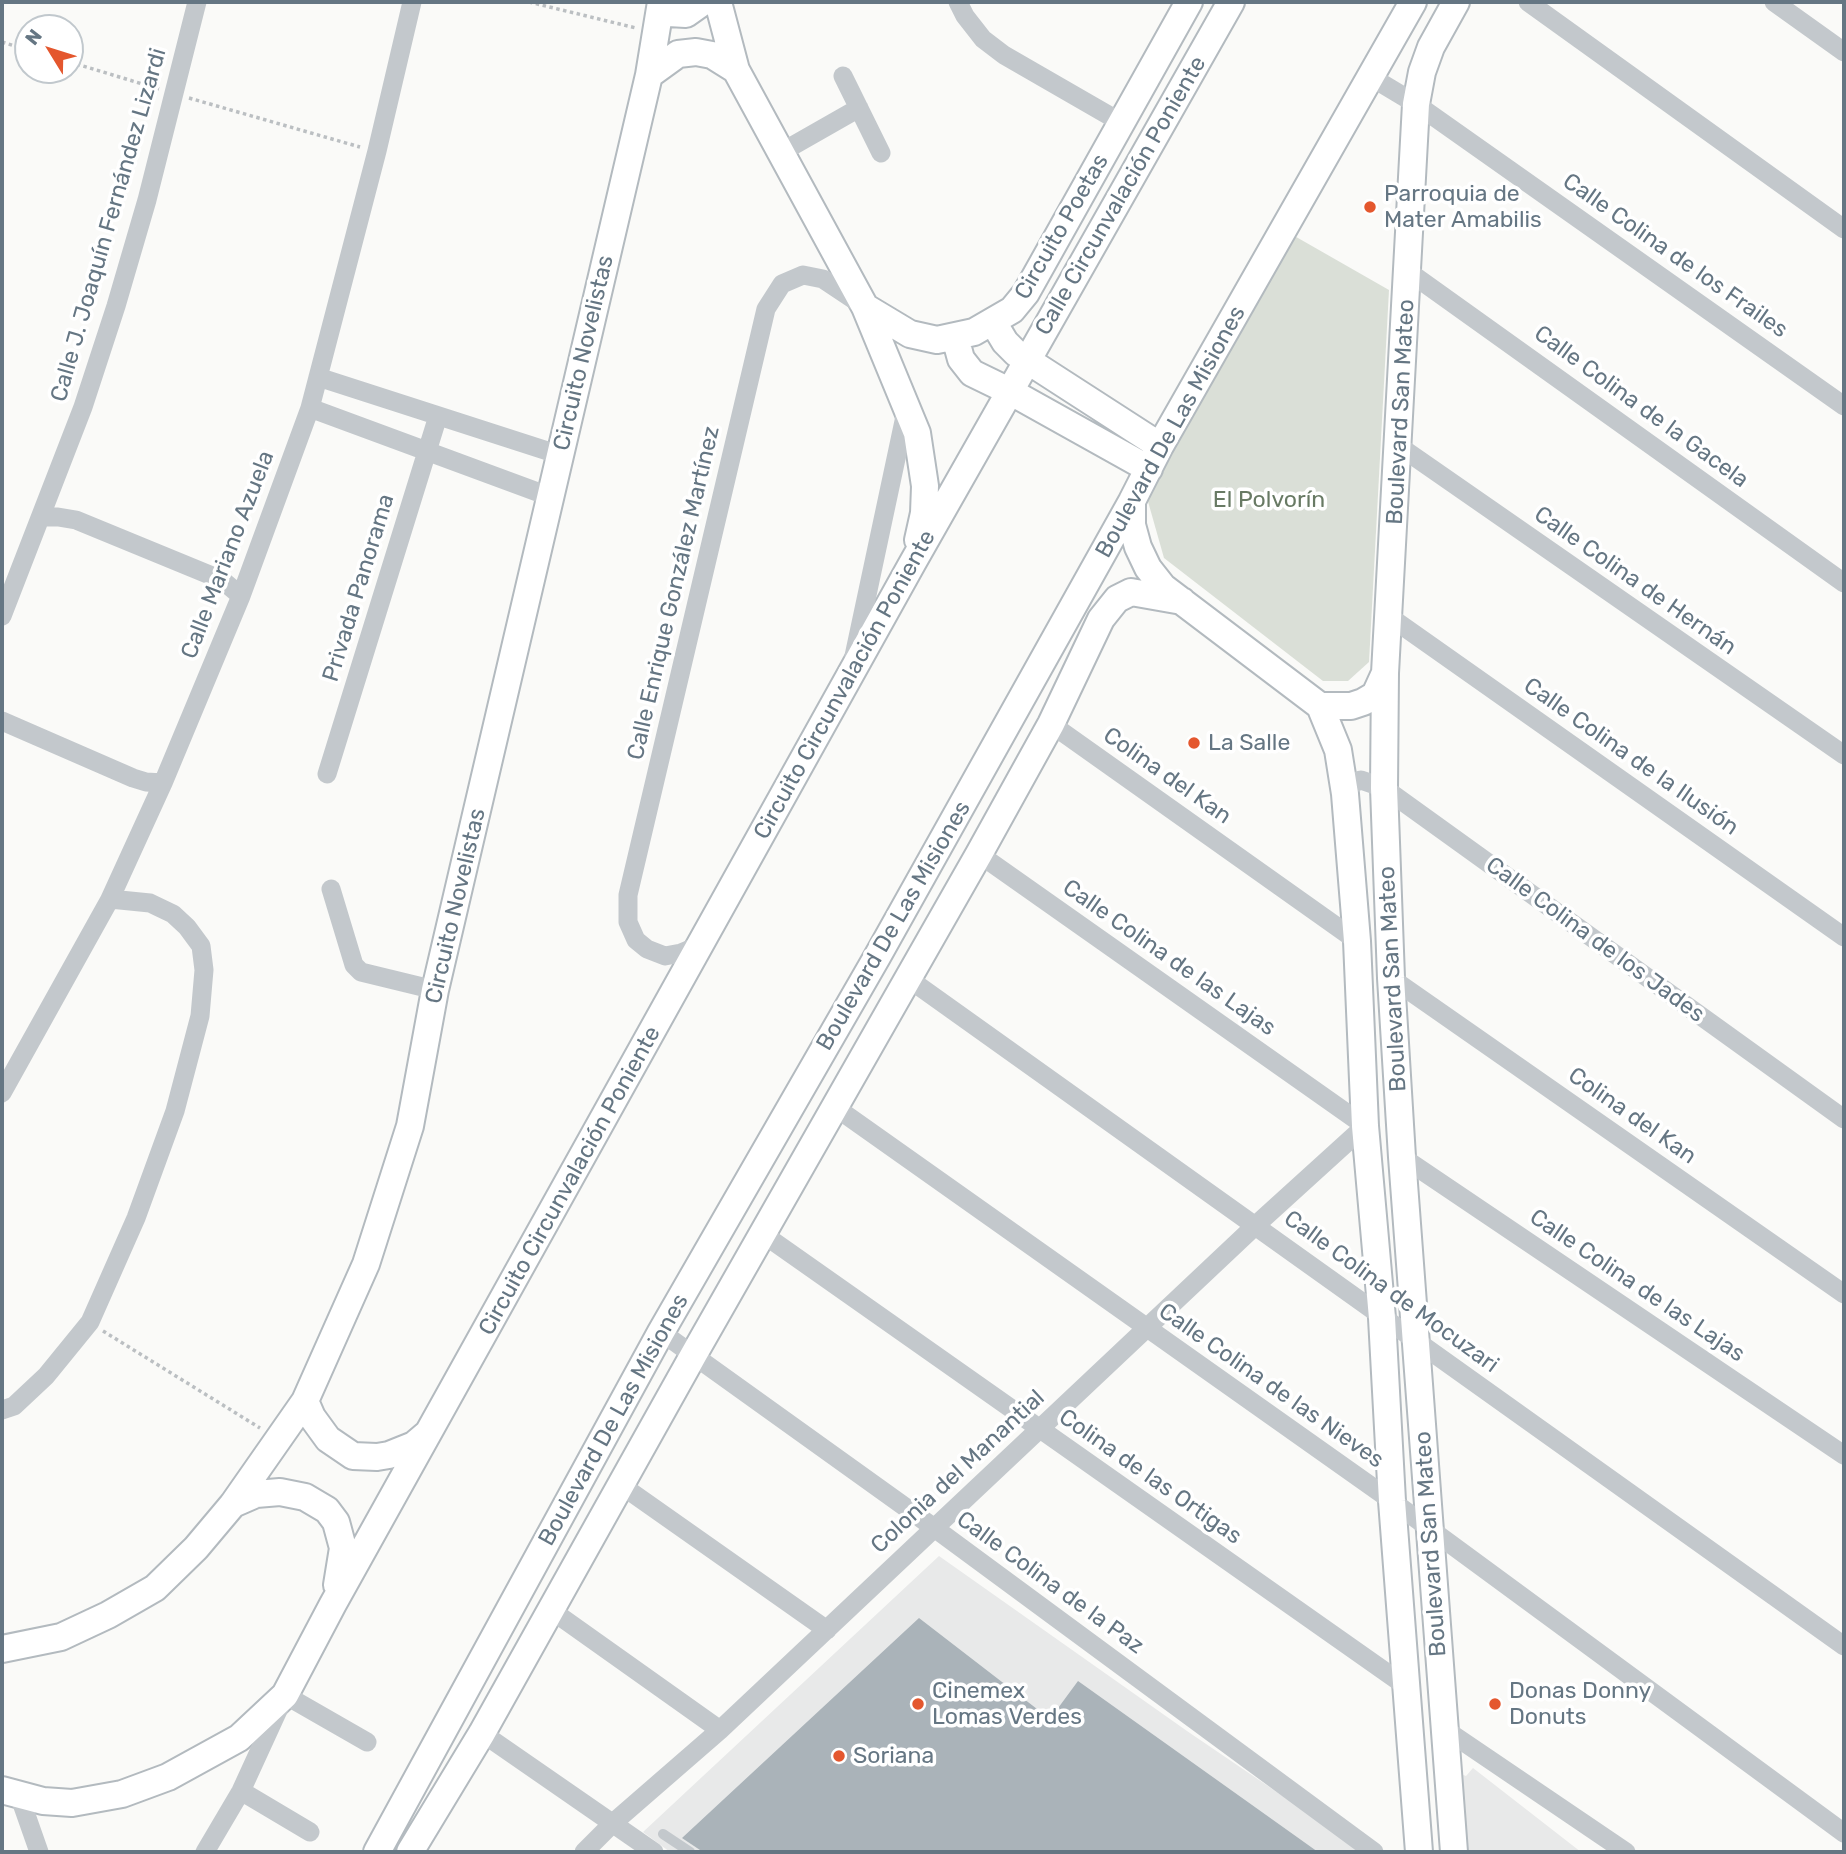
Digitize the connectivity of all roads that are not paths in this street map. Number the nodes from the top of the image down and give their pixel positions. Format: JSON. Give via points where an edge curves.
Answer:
{"nodes":[{"id":1,"x":197,"y":2,"type":"edge"},
{"id":2,"x":412,"y":2,"type":"edge"},
{"id":3,"x":703,"y":2,"type":"edge"},
{"id":4,"x":718,"y":2,"type":"edge"},
{"id":5,"x":958,"y":2,"type":"edge"},
{"id":6,"x":1189,"y":2,"type":"edge"},
{"id":7,"x":1231,"y":2,"type":"edge"},
{"id":8,"x":1413,"y":2,"type":"edge"},
{"id":9,"x":1456,"y":2,"type":"edge"},
{"id":10,"x":1528,"y":2,"type":"edge"},
{"id":11,"x":1774,"y":2,"type":"edge"},
{"id":12,"x":659,"y":14,"type":"edge"},
{"id":13,"x":1844,"y":52,"type":"edge"},
{"id":14,"x":736,"y":69,"type":"junction"},
{"id":15,"x":649,"y":75,"type":"junction"},
{"id":16,"x":843,"y":76,"type":"dead end"},
{"id":17,"x":1371,"y":77,"type":"junction"},
{"id":18,"x":1416,"y":104,"type":"junction"},
{"id":19,"x":859,"y":108,"type":"junction"},
{"id":20,"x":1122,"y":123,"type":"junction"},
{"id":21,"x":780,"y":153,"type":"junction"},
{"id":22,"x":881,"y":153,"type":"dead end"},
{"id":23,"x":1844,"y":229,"type":"edge"},
{"id":24,"x":1409,"y":272,"type":"junction"},
{"id":25,"x":865,"y":307,"type":"junction"},
{"id":26,"x":993,"y":322,"type":"junction"},
{"id":27,"x":955,"y":337,"type":"junction"},
{"id":28,"x":1027,"y":361,"type":"junction"},
{"id":29,"x":318,"y":377,"type":"junction"},
{"id":30,"x":1011,"y":392,"type":"junction"},
{"id":31,"x":1844,"y":406,"type":"edge"},
{"id":32,"x":907,"y":407,"type":"junction"},
{"id":33,"x":310,"y":408,"type":"junction"},
{"id":34,"x":438,"y":416,"type":"junction"},
{"id":35,"x":1399,"y":446,"type":"junction"},
{"id":36,"x":427,"y":451,"type":"junction"},
{"id":37,"x":560,"y":455,"type":"junction"},
{"id":38,"x":1155,"y":458,"type":"junction"},
{"id":39,"x":551,"y":497,"type":"junction"},
{"id":40,"x":1132,"y":501,"type":"junction"},
{"id":41,"x":42,"y":517,"type":"junction"},
{"id":42,"x":913,"y":562,"type":"junction"},
{"id":43,"x":1844,"y":583,"type":"edge"},
{"id":44,"x":9,"y":585,"type":"edge"},
{"id":45,"x":241,"y":596,"type":"junction"},
{"id":46,"x":1182,"y":601,"type":"junction"},
{"id":47,"x":2,"y":616,"type":"edge"},
{"id":48,"x":1390,"y":617,"type":"junction"},
{"id":49,"x":1385,"y":673,"type":"junction"},
{"id":50,"x":851,"y":674,"type":"junction"},
{"id":51,"x":1320,"y":706,"type":"junction"},
{"id":52,"x":2,"y":721,"type":"edge"},
{"id":53,"x":1051,"y":724,"type":"junction"},
{"id":54,"x":1844,"y":755,"type":"edge"},
{"id":55,"x":327,"y":775,"type":"dead end"},
{"id":56,"x":163,"y":783,"type":"junction"},
{"id":57,"x":1384,"y":788,"type":"junction"},
{"id":58,"x":1345,"y":794,"type":"junction"},
{"id":59,"x":979,"y":854,"type":"junction"},
{"id":60,"x":331,"y":889,"type":"dead end"},
{"id":61,"x":110,"y":899,"type":"junction"},
{"id":62,"x":1844,"y":937,"type":"edge"},
{"id":63,"x":1357,"y":941,"type":"junction"},
{"id":64,"x":700,"y":945,"type":"junction"},
{"id":65,"x":1391,"y":978,"type":"junction"},
{"id":66,"x":908,"y":979,"type":"junction"},
{"id":67,"x":435,"y":990,"type":"junction"},
{"id":68,"x":2,"y":1093,"type":"edge"},
{"id":69,"x":835,"y":1107,"type":"junction"},
{"id":70,"x":1844,"y":1119,"type":"edge"},
{"id":71,"x":1365,"y":1126,"type":"junction"},
{"id":72,"x":1402,"y":1157,"type":"junction"},
{"id":73,"x":1256,"y":1225,"type":"junction"},
{"id":74,"x":763,"y":1234,"type":"junction"},
{"id":75,"x":1844,"y":1294,"type":"edge"},
{"id":76,"x":1382,"y":1318,"type":"junction"},
{"id":77,"x":1148,"y":1328,"type":"junction"},
{"id":78,"x":661,"y":1332,"type":"junction"},
{"id":79,"x":1416,"y":1341,"type":"junction"},
{"id":80,"x":694,"y":1354,"type":"junction"},
{"id":81,"x":305,"y":1401,"type":"junction"},
{"id":82,"x":2,"y":1410,"type":"edge"},
{"id":83,"x":433,"y":1427,"type":"junction"},
{"id":84,"x":1040,"y":1429,"type":"junction"},
{"id":85,"x":1844,"y":1455,"type":"edge"},
{"id":86,"x":621,"y":1485,"type":"junction"},
{"id":87,"x":1392,"y":1501,"type":"junction"},
{"id":88,"x":233,"y":1504,"type":"junction"},
{"id":89,"x":933,"y":1527,"type":"junction"},
{"id":90,"x":1430,"y":1529,"type":"junction"},
{"id":91,"x":333,"y":1604,"type":"junction"},
{"id":92,"x":551,"y":1610,"type":"junction"},
{"id":93,"x":827,"y":1630,"type":"junction"},
{"id":94,"x":1844,"y":1646,"type":"edge"},
{"id":95,"x":2,"y":1649,"type":"edge"},
{"id":96,"x":1407,"y":1687,"type":"junction"},
{"id":97,"x":285,"y":1695,"type":"junction"},
{"id":98,"x":1443,"y":1728,"type":"junction"},
{"id":99,"x":720,"y":1730,"type":"junction"},
{"id":100,"x":482,"y":1733,"type":"junction"},
{"id":101,"x":367,"y":1742,"type":"dead end"},
{"id":102,"x":241,"y":1791,"type":"junction"},
{"id":103,"x":11,"y":1792,"type":"edge"},
{"id":104,"x":613,"y":1823,"type":"junction"},
{"id":105,"x":310,"y":1832,"type":"dead end"},
{"id":106,"x":1844,"y":1833,"type":"edge"},
{"id":107,"x":663,"y":1834,"type":"dead end"},
{"id":108,"x":38,"y":1852,"type":"edge"},
{"id":109,"x":205,"y":1852,"type":"edge"},
{"id":110,"x":377,"y":1852,"type":"edge"},
{"id":111,"x":410,"y":1852,"type":"edge"},
{"id":112,"x":584,"y":1852,"type":"edge"},
{"id":113,"x":653,"y":1852,"type":"edge"},
{"id":114,"x":690,"y":1852,"type":"edge"},
{"id":115,"x":1374,"y":1852,"type":"edge"},
{"id":116,"x":1419,"y":1852,"type":"edge"},
{"id":117,"x":1454,"y":1852,"type":"edge"},
{"id":118,"x":1626,"y":1852,"type":"edge"}],
"edges":[{"from":1,"to":41,"type":"street","name":"Calle J. Joaquín Fernández Lizardi","via":[[116,306]]},
{"from":2,"to":29,"type":"street","name":"Calle Mariano Azuela"},
{"from":3,"to":12,"type":"main road","via":[[686,14]]},
{"from":4,"to":14,"type":"main road"},
{"from":5,"to":20,"type":"street","via":[[983,39],[1004,55]]},
{"from":6,"to":20,"type":"main road","name":"Circuito Poetas"},
{"from":7,"to":28,"type":"main road","name":"Calle Circunvalación Poniente"},
{"from":8,"to":17,"type":"main road","name":"Boulevard De Las Misiones"},
{"from":9,"to":18,"type":"main road","via":[[1431,47]]},
{"from":10,"to":23,"type":"street"},
{"from":11,"to":13,"type":"street"},
{"from":12,"to":15,"type":"main road","name":"Circuito Novelistas"},
{"from":14,"to":15,"type":"main road","via":[[696,52],[678,54]]},
{"from":14,"to":21,"type":"main road"},
{"from":15,"to":37,"type":"main road","name":"Circuito Novelistas"},
{"from":16,"to":19,"type":"street"},
{"from":17,"to":18,"type":"street","name":"Calle Colina de los Frailes"},
{"from":17,"to":38,"type":"main road","name":"Boulevard De Las Misiones"},
{"from":18,"to":24,"type":"main road","name":"Boulevard San Mateo"},
{"from":18,"to":31,"type":"street","name":"Calle Colina de los Frailes"},
{"from":19,"to":21,"type":"street"},
{"from":19,"to":22,"type":"street"},
{"from":20,"to":26,"type":"main road","name":"Circuito Poetas","via":[[1026,293],[1012,310]]},
{"from":21,"to":25,"type":"main road"},
{"from":24,"to":35,"type":"main road","name":"Boulevard San Mateo"},
{"from":24,"to":43,"type":"street","name":"Calle Colina de la Gacela"},
{"from":25,"to":27,"type":"main road","name":"Circuito Poetas","via":[[910,334],[937,340]]},
{"from":25,"to":32,"type":"main road"},
{"from":25,"to":64,"type":"street","name":"Calle Enrique González Martínez","via":[[823,279],[803,275],[782,284],[766,309],[628,895],[628,922],[636,940],[647,949],[665,956]]},
{"from":26,"to":27,"type":"main road","name":"Circuito Poetas"},
{"from":26,"to":28,"type":"main road","via":[[1005,342]]},
{"from":27,"to":30,"type":"main road","via":[[961,359],[972,373]]},
{"from":28,"to":30,"type":"main road","name":"Calle Circunvalación Poniente"},
{"from":28,"to":38,"type":"main road"},
{"from":29,"to":33,"type":"street","name":"Calle Mariano Azuela"},
{"from":29,"to":34,"type":"street"},
{"from":30,"to":38,"type":"main road"},
{"from":30,"to":42,"type":"main road","name":"Circuito Circunvalación Poniente"},
{"from":32,"to":42,"type":"main road","via":[[917,433],[925,486]]},
{"from":32,"to":50,"type":"street"},
{"from":33,"to":36,"type":"street"},
{"from":33,"to":45,"type":"street","name":"Calle Mariano Azuela"},
{"from":34,"to":36,"type":"street","name":"Privada Panorama"},
{"from":34,"to":37,"type":"street"},
{"from":35,"to":48,"type":"main road","name":"Boulevard San Mateo"},
{"from":35,"to":54,"type":"street","name":"Calle Colina de Hernán"},
{"from":36,"to":39,"type":"street"},
{"from":36,"to":55,"type":"street","name":"Privada Panorama"},
{"from":37,"to":39,"type":"main road","name":"Circuito Novelistas"},
{"from":38,"to":40,"type":"main road","name":"Boulevard De Las Misiones"},
{"from":39,"to":67,"type":"main road","name":"Circuito Novelistas"},
{"from":40,"to":46,"type":"main road","via":[[1132,525],[1143,558],[1163,587]]},
{"from":40,"to":78,"type":"main road","name":"Boulevard De Las Misiones"},
{"from":41,"to":44,"type":"street","name":"Calle J. Joaquín Fernández Lizardi"},
{"from":41,"to":45,"type":"street","via":[[76,520],[222,580]]},
{"from":42,"to":50,"type":"main road","name":"Circuito Circunvalación Poniente"},
{"from":44,"to":47,"type":"street","name":"Calle J. Joaquín Fernández Lizardi"},
{"from":45,"to":56,"type":"street","name":"Calle Mariano Azuela"},
{"from":46,"to":51,"type":"main road"},
{"from":46,"to":53,"type":"main road","name":"Boulevard De Las Misiones","via":[[1131,592],[1117,599],[1101,619]]},
{"from":48,"to":49,"type":"main road","name":"Boulevard San Mateo"},
{"from":48,"to":62,"type":"street","name":"Calle Colina de la Ilusión"},
{"from":49,"to":51,"type":"main road","via":[[1375,695],[1363,702]]},
{"from":49,"to":57,"type":"main road","name":"Boulevard San Mateo"},
{"from":50,"to":64,"type":"main road","name":"Circuito Circunvalación Poniente"},
{"from":51,"to":58,"type":"main road","name":"Boulevard San Mateo","via":[[1338,750]]},
{"from":52,"to":56,"type":"street","via":[[133,778]]},
{"from":53,"to":59,"type":"main road","name":"Boulevard De Las Misiones"},
{"from":53,"to":63,"type":"street","name":"Colina del Kan"},
{"from":56,"to":61,"type":"street","name":"Calle Mariano Azuela"},
{"from":57,"to":58,"type":"street","name":"Calle Colina de los Jades","via":[[1361,780]]},
{"from":57,"to":65,"type":"main road","name":"Boulevard San Mateo"},
{"from":57,"to":70,"type":"street","name":"Calle Colina de los Jades"},
{"from":58,"to":63,"type":"main road","name":"Boulevard San Mateo"},
{"from":59,"to":66,"type":"main road","name":"Boulevard De Las Misiones"},
{"from":59,"to":71,"type":"street","name":"Calle Colina de las Lajas"},
{"from":60,"to":67,"type":"street","via":[[354,965],[361,972]]},
{"from":61,"to":68,"type":"street","name":"Calle Mariano Azuela"},
{"from":61,"to":82,"type":"street","via":[[150,903],[173,914],[201,946],[200,1016],[175,1111],[136,1218],[90,1322],[46,1376],[14,1406]]},
{"from":63,"to":71,"type":"main road","name":"Boulevard San Mateo"},
{"from":64,"to":83,"type":"main road","name":"Circuito Circunvalación Poniente"},
{"from":65,"to":72,"type":"main road","name":"Boulevard San Mateo"},
{"from":65,"to":75,"type":"street","name":"Colina del Kan"},
{"from":66,"to":69,"type":"main road","name":"Boulevard De Las Misiones"},
{"from":66,"to":73,"type":"street","name":"Calle Colina de Mocuzari"},
{"from":67,"to":81,"type":"main road","name":"Circuito Novelistas","via":[[411,1126],[366,1264]]},
{"from":69,"to":74,"type":"main road","name":"Boulevard De Las Misiones"},
{"from":69,"to":77,"type":"street","name":"Calle Colina de las Nieves"},
{"from":71,"to":73,"type":"street","name":"Colonia del Manantial"},
{"from":71,"to":76,"type":"main road","name":"Boulevard San Mateo"},
{"from":72,"to":79,"type":"main road","name":"Boulevard San Mateo"},
{"from":72,"to":85,"type":"street","name":"Calle Colina de las Lajas"},
{"from":73,"to":76,"type":"street","name":"Calle Colina de Mocuzari"},
{"from":73,"to":77,"type":"street","name":"Colonia del Manantial"},
{"from":74,"to":80,"type":"main road","name":"Boulevard De Las Misiones"},
{"from":74,"to":84,"type":"street","name":"Colina de las Ortigas"},
{"from":76,"to":79,"type":"street","name":"Calle Colina de Mocuzari"},
{"from":76,"to":87,"type":"main road","name":"Boulevard San Mateo"},
{"from":77,"to":84,"type":"street","name":"Colonia del Manantial"},
{"from":77,"to":87,"type":"street","name":"Calle Colina de las Nieves"},
{"from":78,"to":80,"type":"street","name":"Calle Colina de la Paz"},
{"from":78,"to":110,"type":"main road","name":"Boulevard De Las Misiones"},
{"from":79,"to":90,"type":"main road","name":"Boulevard San Mateo"},
{"from":79,"to":94,"type":"street","name":"Calle Colina de Mocuzari"},
{"from":80,"to":86,"type":"main road","name":"Boulevard De Las Misiones"},
{"from":80,"to":89,"type":"street","name":"Calle Colina de la Paz"},
{"from":81,"to":83,"type":"main road","via":[[328,1439],[354,1456],[402,1451]]},
{"from":81,"to":88,"type":"main road","name":"Circuito Novelistas"},
{"from":83,"to":91,"type":"main road","name":"Circuito Circunvalación Poniente"},
{"from":84,"to":89,"type":"street","name":"Colonia del Manantial"},
{"from":84,"to":96,"type":"street","name":"Colina de las Ortigas"},
{"from":86,"to":92,"type":"main road","name":"Boulevard De Las Misiones"},
{"from":86,"to":93,"type":"street"},
{"from":87,"to":90,"type":"street","name":"Calle Colina de las Nieves"},
{"from":87,"to":96,"type":"main road","name":"Boulevard San Mateo"},
{"from":88,"to":91,"type":"main road","via":[[256,1494],[280,1492],[305,1497],[327,1510],[336,1522],[342,1548]]},
{"from":88,"to":95,"type":"main road","name":"Circuito Novelistas","via":[[155,1588],[61,1637]]},
{"from":89,"to":93,"type":"street","name":"Colonia del Manantial"},
{"from":89,"to":115,"type":"street","name":"Calle Colina de la Paz"},
{"from":90,"to":98,"type":"main road","name":"Boulevard San Mateo"},
{"from":90,"to":106,"type":"street","name":"Calle Colina de las Nieves"},
{"from":91,"to":97,"type":"main road","name":"Circuito Circunvalación Poniente"},
{"from":92,"to":99,"type":"street"},
{"from":92,"to":100,"type":"main road","name":"Boulevard De Las Misiones"},
{"from":93,"to":99,"type":"street","name":"Colonia del Manantial"},
{"from":96,"to":116,"type":"main road","name":"Boulevard San Mateo"},
{"from":97,"to":101,"type":"street"},
{"from":97,"to":102,"type":"street"},
{"from":97,"to":103,"type":"main road","name":"Circuito Circunvalación Poniente","via":[[239,1738],[156,1782],[122,1794],[72,1802],[43,1801]]},
{"from":98,"to":117,"type":"main road","name":"Boulevard San Mateo"},
{"from":98,"to":118,"type":"street"},
{"from":99,"to":104,"type":"street","name":"Colonia del Manantial"},
{"from":100,"to":104,"type":"street"},
{"from":100,"to":111,"type":"main road","name":"Boulevard De Las Misiones"},
{"from":102,"to":105,"type":"street"},
{"from":102,"to":109,"type":"street"},
{"from":103,"to":108,"type":"street"},
{"from":104,"to":112,"type":"street","name":"Colonia del Manantial"},
{"from":104,"to":113,"type":"street"},
{"from":107,"to":114,"type":"lane"}]}
